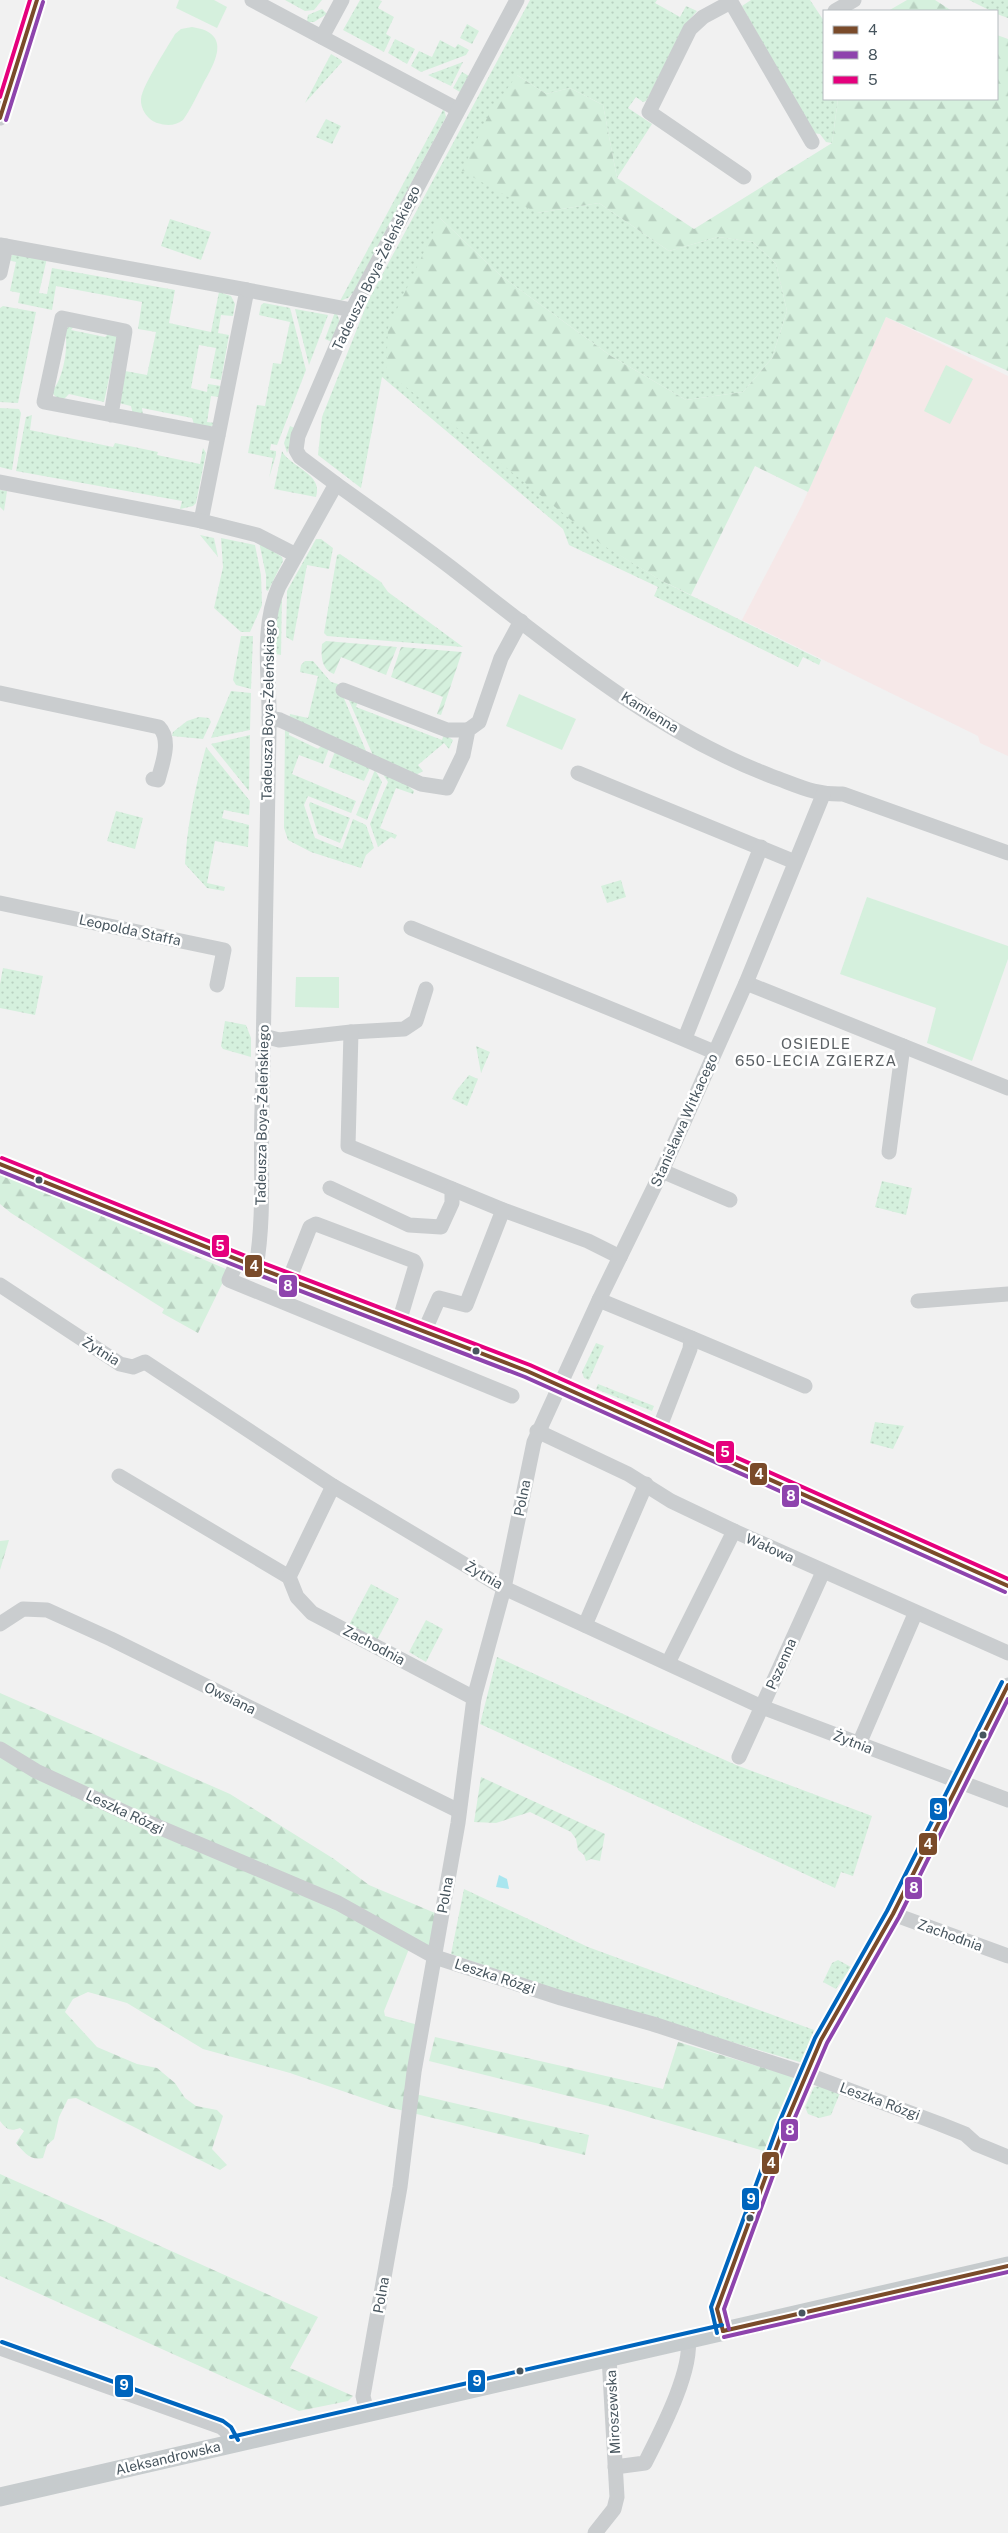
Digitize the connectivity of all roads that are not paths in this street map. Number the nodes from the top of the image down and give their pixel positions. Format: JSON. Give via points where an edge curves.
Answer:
{"nodes":[{"id":1,"x":37,"y":0,"type":"edge"},
{"id":2,"x":252,"y":0,"type":"edge"},
{"id":3,"x":342,"y":0,"type":"edge"},
{"id":4,"x":517,"y":0,"type":"edge"},
{"id":5,"x":854,"y":0,"type":"edge"},
{"id":6,"x":732,"y":1,"type":"edge"},
{"id":7,"x":837,"y":10,"type":"edge"},
{"id":8,"x":322,"y":37,"type":"junction"},
{"id":9,"x":457,"y":109,"type":"junction"},
{"id":10,"x":0,"y":118,"type":"edge"},
{"id":11,"x":812,"y":142,"type":"dead end"},
{"id":12,"x":744,"y":177,"type":"dead end"},
{"id":13,"x":3,"y":245,"type":"edge"},
{"id":14,"x":0,"y":273,"type":"edge"},
{"id":15,"x":247,"y":290,"type":"junction"},
{"id":16,"x":352,"y":310,"type":"junction"},
{"id":17,"x":111,"y":415,"type":"junction"},
{"id":18,"x":218,"y":435,"type":"junction"},
{"id":19,"x":0,"y":482,"type":"edge"},
{"id":20,"x":336,"y":484,"type":"junction"},
{"id":21,"x":201,"y":521,"type":"junction"},
{"id":22,"x":296,"y":555,"type":"junction"},
{"id":23,"x":521,"y":621,"type":"junction"},
{"id":24,"x":343,"y":690,"type":"dead end"},
{"id":25,"x":0,"y":693,"type":"edge"},
{"id":26,"x":269,"y":718,"type":"junction"},
{"id":27,"x":468,"y":730,"type":"junction"},
{"id":28,"x":578,"y":773,"type":"dead end"},
{"id":29,"x":153,"y":780,"type":"dead end"},
{"id":30,"x":823,"y":795,"type":"junction"},
{"id":31,"x":761,"y":848,"type":"junction"},
{"id":32,"x":1008,"y":853,"type":"edge"},
{"id":33,"x":795,"y":862,"type":"junction"},
{"id":34,"x":0,"y":903,"type":"edge"},
{"id":35,"x":411,"y":928,"type":"dead end"},
{"id":36,"x":746,"y":983,"type":"junction"},
{"id":37,"x":217,"y":985,"type":"dead end"},
{"id":38,"x":426,"y":989,"type":"dead end"},
{"id":39,"x":351,"y":1032,"type":"junction"},
{"id":40,"x":264,"y":1036,"type":"junction"},
{"id":41,"x":685,"y":1038,"type":"junction"},
{"id":42,"x":903,"y":1046,"type":"junction"},
{"id":43,"x":714,"y":1052,"type":"junction"},
{"id":44,"x":1008,"y":1088,"type":"edge"},
{"id":45,"x":889,"y":1152,"type":"dead end"},
{"id":46,"x":0,"y":1164,"type":"edge"},
{"id":47,"x":662,"y":1171,"type":"junction"},
{"id":48,"x":330,"y":1188,"type":"dead end"},
{"id":49,"x":452,"y":1189,"type":"junction"},
{"id":50,"x":730,"y":1200,"type":"dead end"},
{"id":51,"x":503,"y":1210,"type":"junction"},
{"id":52,"x":620,"y":1257,"type":"junction"},
{"id":53,"x":238,"y":1260,"type":"junction"},
{"id":54,"x":256,"y":1267,"type":"junction"},
{"id":55,"x":289,"y":1280,"type":"junction"},
{"id":56,"x":0,"y":1285,"type":"edge"},
{"id":57,"x":1008,"y":1294,"type":"edge"},
{"id":58,"x":599,"y":1300,"type":"junction"},
{"id":59,"x":918,"y":1301,"type":"dead end"},
{"id":60,"x":399,"y":1322,"type":"junction"},
{"id":61,"x":424,"y":1332,"type":"junction"},
{"id":62,"x":691,"y":1338,"type":"junction"},
{"id":63,"x":493,"y":1358,"type":"junction"},
{"id":64,"x":482,"y":1384,"type":"junction"},
{"id":65,"x":559,"y":1385,"type":"junction"},
{"id":66,"x":805,"y":1386,"type":"dead end"},
{"id":67,"x":512,"y":1396,"type":"dead end"},
{"id":68,"x":659,"y":1429,"type":"junction"},
{"id":69,"x":537,"y":1431,"type":"junction"},
{"id":70,"x":119,"y":1476,"type":"dead end"},
{"id":71,"x":646,"y":1484,"type":"junction"},
{"id":72,"x":333,"y":1486,"type":"junction"},
{"id":73,"x":734,"y":1531,"type":"junction"},
{"id":74,"x":823,"y":1572,"type":"junction"},
{"id":75,"x":288,"y":1577,"type":"junction"},
{"id":76,"x":1008,"y":1586,"type":"edge"},
{"id":77,"x":504,"y":1588,"type":"junction"},
{"id":78,"x":915,"y":1614,"type":"junction"},
{"id":79,"x":0,"y":1624,"type":"edge"},
{"id":80,"x":585,"y":1625,"type":"junction"},
{"id":81,"x":1008,"y":1653,"type":"edge"},
{"id":82,"x":668,"y":1663,"type":"junction"},
{"id":83,"x":1008,"y":1685,"type":"edge"},
{"id":84,"x":474,"y":1698,"type":"junction"},
{"id":85,"x":762,"y":1707,"type":"junction"},
{"id":86,"x":859,"y":1744,"type":"junction"},
{"id":87,"x":0,"y":1749,"type":"edge"},
{"id":88,"x":739,"y":1757,"type":"dead end"},
{"id":89,"x":959,"y":1782,"type":"junction"},
{"id":90,"x":1008,"y":1800,"type":"edge"},
{"id":91,"x":459,"y":1811,"type":"junction"},
{"id":92,"x":893,"y":1914,"type":"junction"},
{"id":93,"x":1008,"y":1956,"type":"edge"},
{"id":94,"x":435,"y":1957,"type":"junction"},
{"id":95,"x":806,"y":2074,"type":"junction"},
{"id":96,"x":1008,"y":2157,"type":"edge"},
{"id":97,"x":1008,"y":2266,"type":"edge"},
{"id":98,"x":723,"y":2331,"type":"junction"},
{"id":99,"x":688,"y":2338,"type":"junction"},
{"id":100,"x":0,"y":2348,"type":"edge"},
{"id":101,"x":609,"y":2357,"type":"junction"},
{"id":102,"x":367,"y":2412,"type":"junction"},
{"id":103,"x":232,"y":2443,"type":"junction"},
{"id":104,"x":615,"y":2467,"type":"junction"},
{"id":105,"x":0,"y":2497,"type":"edge"},
{"id":106,"x":594,"y":2533,"type":"edge"}],
"edges":[{"from":1,"to":10,"type":"street"},
{"from":2,"to":8,"type":"street"},
{"from":3,"to":8,"type":"street"},
{"from":4,"to":9,"type":"street","name":"Tadeusza Boya-Żeleńskiego"},
{"from":5,"to":7,"type":"street"},
{"from":6,"to":11,"type":"street"},
{"from":6,"to":12,"type":"street","via":[[703,17],[690,29],[649,112]]},
{"from":8,"to":9,"type":"street"},
{"from":9,"to":16,"type":"street","name":"Tadeusza Boya-Żeleńskiego"},
{"from":13,"to":14,"type":"street"},
{"from":13,"to":15,"type":"street"},
{"from":15,"to":16,"type":"street"},
{"from":15,"to":18,"type":"street"},
{"from":16,"to":20,"type":"street","name":"Tadeusza Boya-Żeleńskiego","via":[[298,436],[296,450],[300,457]]},
{"from":17,"to":17,"type":"street","via":[[44,402],[62,318],[125,331]]},
{"from":17,"to":18,"type":"street"},
{"from":18,"to":21,"type":"street"},
{"from":19,"to":21,"type":"street"},
{"from":20,"to":22,"type":"street","name":"Tadeusza Boya-Żeleńskiego"},
{"from":20,"to":23,"type":"street","name":"Kamienna"},
{"from":21,"to":22,"type":"street","via":[[257,535]]},
{"from":22,"to":26,"type":"street","name":"Tadeusza Boya-Żeleńskiego","via":[[269,613]]},
{"from":23,"to":27,"type":"street","via":[[501,658],[479,722]]},
{"from":23,"to":30,"type":"street","name":"Kamienna","via":[[620,694],[690,737],[753,769]]},
{"from":24,"to":27,"type":"street","via":[[447,730]]},
{"from":25,"to":29,"type":"street","via":[[159,727],[167,739],[158,780]]},
{"from":26,"to":27,"type":"street","via":[[280,720],[421,784],[441,789],[451,785],[466,747]]},
{"from":26,"to":40,"type":"street","name":"Tadeusza Boya-Żeleńskiego"},
{"from":28,"to":31,"type":"street"},
{"from":30,"to":32,"type":"street","name":"Kamienna","via":[[844,794]]},
{"from":30,"to":33,"type":"street","name":"Stanisława Witkacego"},
{"from":31,"to":33,"type":"street"},
{"from":31,"to":41,"type":"street"},
{"from":33,"to":36,"type":"street","name":"Stanisława Witkacego"},
{"from":34,"to":37,"type":"street","name":"Leopolda Staffa","via":[[224,950]]},
{"from":35,"to":41,"type":"street"},
{"from":36,"to":42,"type":"street"},
{"from":36,"to":43,"type":"street","name":"Stanisława Witkacego"},
{"from":38,"to":39,"type":"street","via":[[416,1021],[404,1029]]},
{"from":39,"to":40,"type":"street","via":[[278,1040]]},
{"from":39,"to":49,"type":"street","via":[[348,1146]]},
{"from":40,"to":54,"type":"street","name":"Tadeusza Boya-Żeleńskiego","via":[[261,1243]]},
{"from":41,"to":43,"type":"street"},
{"from":42,"to":44,"type":"street"},
{"from":42,"to":45,"type":"street"},
{"from":43,"to":47,"type":"street","name":"Stanisława Witkacego"},
{"from":46,"to":53,"type":"street"},
{"from":47,"to":50,"type":"street"},
{"from":47,"to":52,"type":"street","name":"Stanisława Witkacego"},
{"from":48,"to":49,"type":"street","via":[[409,1225],[441,1227],[452,1203]]},
{"from":49,"to":51,"type":"street"},
{"from":51,"to":52,"type":"street","via":[[588,1241]]},
{"from":51,"to":61,"type":"street","via":[[466,1305],[439,1298]]},
{"from":52,"to":58,"type":"street","name":"Stanisława Witkacego"},
{"from":53,"to":54,"type":"street"},
{"from":53,"to":64,"type":"street","via":[[229,1280]]},
{"from":54,"to":55,"type":"street"},
{"from":55,"to":60,"type":"street"},
{"from":55,"to":60,"type":"street","via":[[310,1228],[316,1224],[414,1261],[416,1265]]},
{"from":56,"to":72,"type":"street","name":"Żytnia","via":[[120,1364],[134,1367],[145,1362]]},
{"from":57,"to":59,"type":"street"},
{"from":58,"to":62,"type":"street"},
{"from":58,"to":65,"type":"street","name":"Stanisława Witkacego"},
{"from":60,"to":61,"type":"street"},
{"from":61,"to":63,"type":"street"},
{"from":62,"to":66,"type":"street"},
{"from":62,"to":68,"type":"street","via":[[690,1349]]},
{"from":63,"to":64,"type":"street"},
{"from":63,"to":65,"type":"street"},
{"from":64,"to":67,"type":"street"},
{"from":65,"to":68,"type":"street"},
{"from":65,"to":69,"type":"street","name":"Polna"},
{"from":68,"to":76,"type":"street"},
{"from":69,"to":71,"type":"street","name":"Wałowa"},
{"from":69,"to":77,"type":"street","name":"Polna"},
{"from":70,"to":75,"type":"street"},
{"from":71,"to":73,"type":"street","name":"Wałowa","via":[[671,1501]]},
{"from":71,"to":80,"type":"street"},
{"from":72,"to":75,"type":"street"},
{"from":72,"to":77,"type":"street","name":"Żytnia"},
{"from":73,"to":74,"type":"street","name":"Wałowa"},
{"from":73,"to":82,"type":"street"},
{"from":74,"to":78,"type":"street","name":"Wałowa"},
{"from":74,"to":85,"type":"street","name":"Pszenna"},
{"from":75,"to":84,"type":"street","name":"Zachodnia","via":[[297,1597],[312,1613]]},
{"from":77,"to":80,"type":"street","name":"Żytnia"},
{"from":77,"to":84,"type":"street","name":"Polna"},
{"from":78,"to":81,"type":"street","name":"Wałowa"},
{"from":78,"to":86,"type":"street"},
{"from":79,"to":91,"type":"street","name":"Owsiana","via":[[23,1609],[47,1610]]},
{"from":80,"to":82,"type":"street","name":"Żytnia"},
{"from":82,"to":85,"type":"street","name":"Żytnia"},
{"from":83,"to":89,"type":"street"},
{"from":84,"to":91,"type":"street","name":"Polna"},
{"from":85,"to":86,"type":"street","name":"Żytnia"},
{"from":85,"to":88,"type":"street","name":"Pszenna"},
{"from":86,"to":89,"type":"street","name":"Żytnia"},
{"from":87,"to":94,"type":"street","name":"Leszka Rózgi","via":[[36,1771],[135,1817],[338,1903]]},
{"from":89,"to":90,"type":"street","name":"Żytnia"},
{"from":89,"to":92,"type":"street"},
{"from":91,"to":94,"type":"street","name":"Polna"},
{"from":92,"to":93,"type":"street","name":"Zachodnia"},
{"from":92,"to":95,"type":"street","via":[[834,2016]]},
{"from":94,"to":95,"type":"street","name":"Leszka Rózgi"},
{"from":94,"to":102,"type":"street","name":"Polna","via":[[414,2072],[400,2187],[363,2396]]},
{"from":95,"to":96,"type":"street","name":"Leszka Rózgi","via":[[940,2124]]},
{"from":95,"to":98,"type":"street","via":[[717,2309]]},
{"from":97,"to":98,"type":"main road","name":"Aleksandrowska"},
{"from":98,"to":99,"type":"main road","name":"Aleksandrowska"},
{"from":99,"to":101,"type":"main road","name":"Aleksandrowska"},
{"from":99,"to":104,"type":"street","name":"Miroszewska","via":[[690,2352],[671,2410],[645,2463]]},
{"from":100,"to":103,"type":"street","via":[[221,2427]]},
{"from":101,"to":102,"type":"main road","name":"Aleksandrowska"},
{"from":101,"to":104,"type":"street","name":"Miroszewska"},
{"from":102,"to":103,"type":"main road","name":"Aleksandrowska"},
{"from":103,"to":105,"type":"main road","name":"Aleksandrowska"},
{"from":104,"to":106,"type":"street","name":"Miroszewska","via":[[617,2497],[614,2509]]}]}
